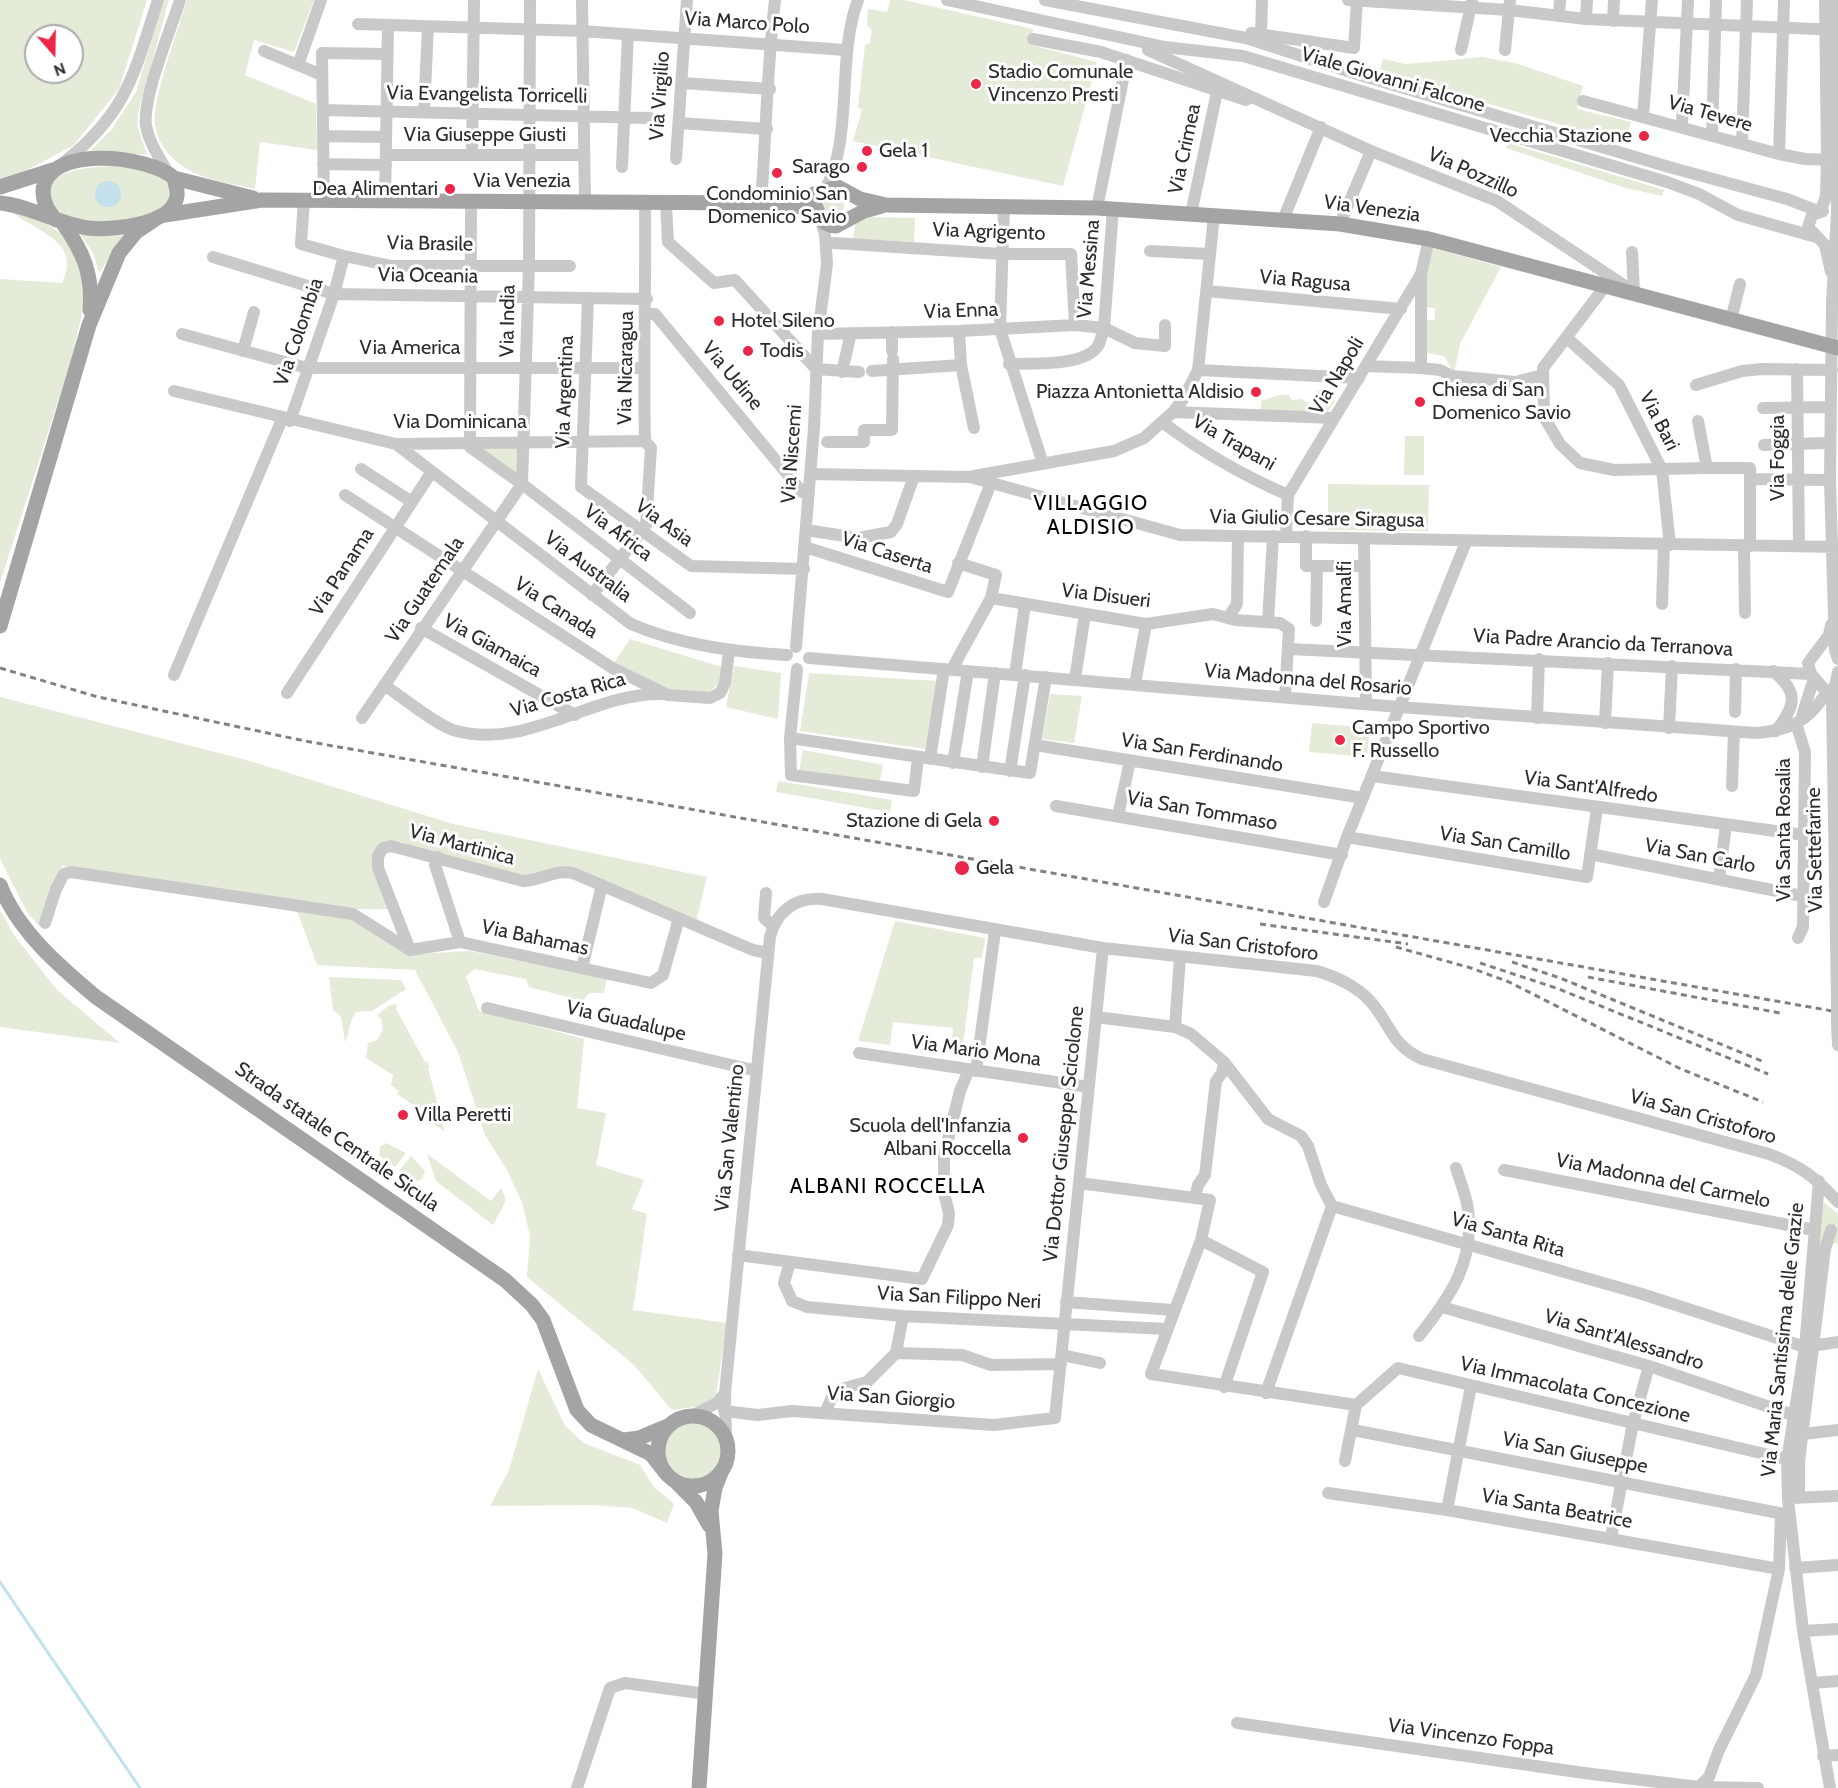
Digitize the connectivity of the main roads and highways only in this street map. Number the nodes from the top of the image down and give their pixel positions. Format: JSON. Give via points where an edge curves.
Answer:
{"nodes":[{"id":1,"x":57,"y":168,"type":"junction"},
{"id":2,"x":171,"y":175,"type":"junction"},
{"id":3,"x":0,"y":187,"type":"edge"},
{"id":4,"x":823,"y":192,"type":"junction"},
{"id":5,"x":849,"y":193,"type":"junction"},
{"id":6,"x":262,"y":200,"type":"junction"},
{"id":7,"x":0,"y":202,"type":"edge"},
{"id":8,"x":781,"y":204,"type":"junction"},
{"id":9,"x":886,"y":205,"type":"junction"},
{"id":10,"x":160,"y":217,"type":"junction"},
{"id":11,"x":819,"y":217,"type":"junction"},
{"id":12,"x":59,"y":221,"type":"junction"},
{"id":13,"x":849,"y":221,"type":"junction"},
{"id":14,"x":89,"y":325,"type":"junction"},
{"id":15,"x":1835,"y":347,"type":"edge"},
{"id":16,"x":0,"y":626,"type":"edge"},
{"id":17,"x":0,"y":885,"type":"edge"},
{"id":18,"x":668,"y":1426,"type":"junction"},
{"id":19,"x":624,"y":1440,"type":"junction"},
{"id":20,"x":662,"y":1468,"type":"junction"},
{"id":21,"x":722,"y":1470,"type":"junction"},
{"id":22,"x":677,"y":1483,"type":"junction"},
{"id":23,"x":710,"y":1528,"type":"junction"},
{"id":24,"x":699,"y":1788,"type":"edge"}],
"edges":[{"from":1,"to":2,"type":"main road","name":"Via Venezia","via":[[117,158],[155,165]]},
{"from":1,"to":3,"type":"main road","name":"Via Venezia"},
{"from":1,"to":12,"type":"main road","via":[[47,176],[43,196],[49,213]]},
{"from":2,"to":6,"type":"main road","name":"Via Venezia"},
{"from":2,"to":10,"type":"main road","via":[[178,194],[175,203]]},
{"from":4,"to":5,"type":"main road","via":[[838,187]]},
{"from":4,"to":8,"type":"main road"},
{"from":4,"to":11,"type":"main road","via":[[816,204]]},
{"from":5,"to":9,"type":"main road"},
{"from":5,"to":13,"type":"main road","via":[[855,210]]},
{"from":6,"to":8,"type":"main road","name":"Via Venezia"},
{"from":6,"to":10,"type":"main road","name":"Via Venezia"},
{"from":7,"to":12,"type":"main road","name":"Via Venezia"},
{"from":8,"to":11,"type":"main road","via":[[800,207]]},
{"from":9,"to":13,"type":"main road","via":[[864,211]]},
{"from":9,"to":15,"type":"main road","name":"Via Venezia","via":[[1097,208],[1340,224],[1429,239]]},
{"from":10,"to":12,"type":"main road","name":"Via Venezia","via":[[137,225],[90,228]]},
{"from":10,"to":14,"type":"main road","via":[[136,232],[119,253]]},
{"from":11,"to":13,"type":"main road","via":[[830,225]]},
{"from":12,"to":14,"type":"main road","via":[[80,247],[88,266]]},
{"from":14,"to":16,"type":"main road"},
{"from":17,"to":19,"type":"main road","name":"Strada statale Centrale Sicula","via":[[24,927],[58,966],[96,997],[505,1280],[543,1320],[577,1410],[591,1425]]},
{"from":18,"to":19,"type":"main road"},
{"from":18,"to":20,"type":"main road","via":[[658,1446]]},
{"from":18,"to":21,"type":"main road","via":[[691,1416],[712,1422],[726,1440]]},
{"from":19,"to":20,"type":"main road","name":"Strada statale Centrale Sicula","via":[[651,1454]]},
{"from":20,"to":22,"type":"main road"},
{"from":21,"to":22,"type":"main road","via":[[707,1483]]},
{"from":21,"to":23,"type":"main road","via":[[713,1493]]},
{"from":22,"to":23,"type":"main road","via":[[699,1507]]},
{"from":23,"to":24,"type":"main road","via":[[716,1554]]}]}
